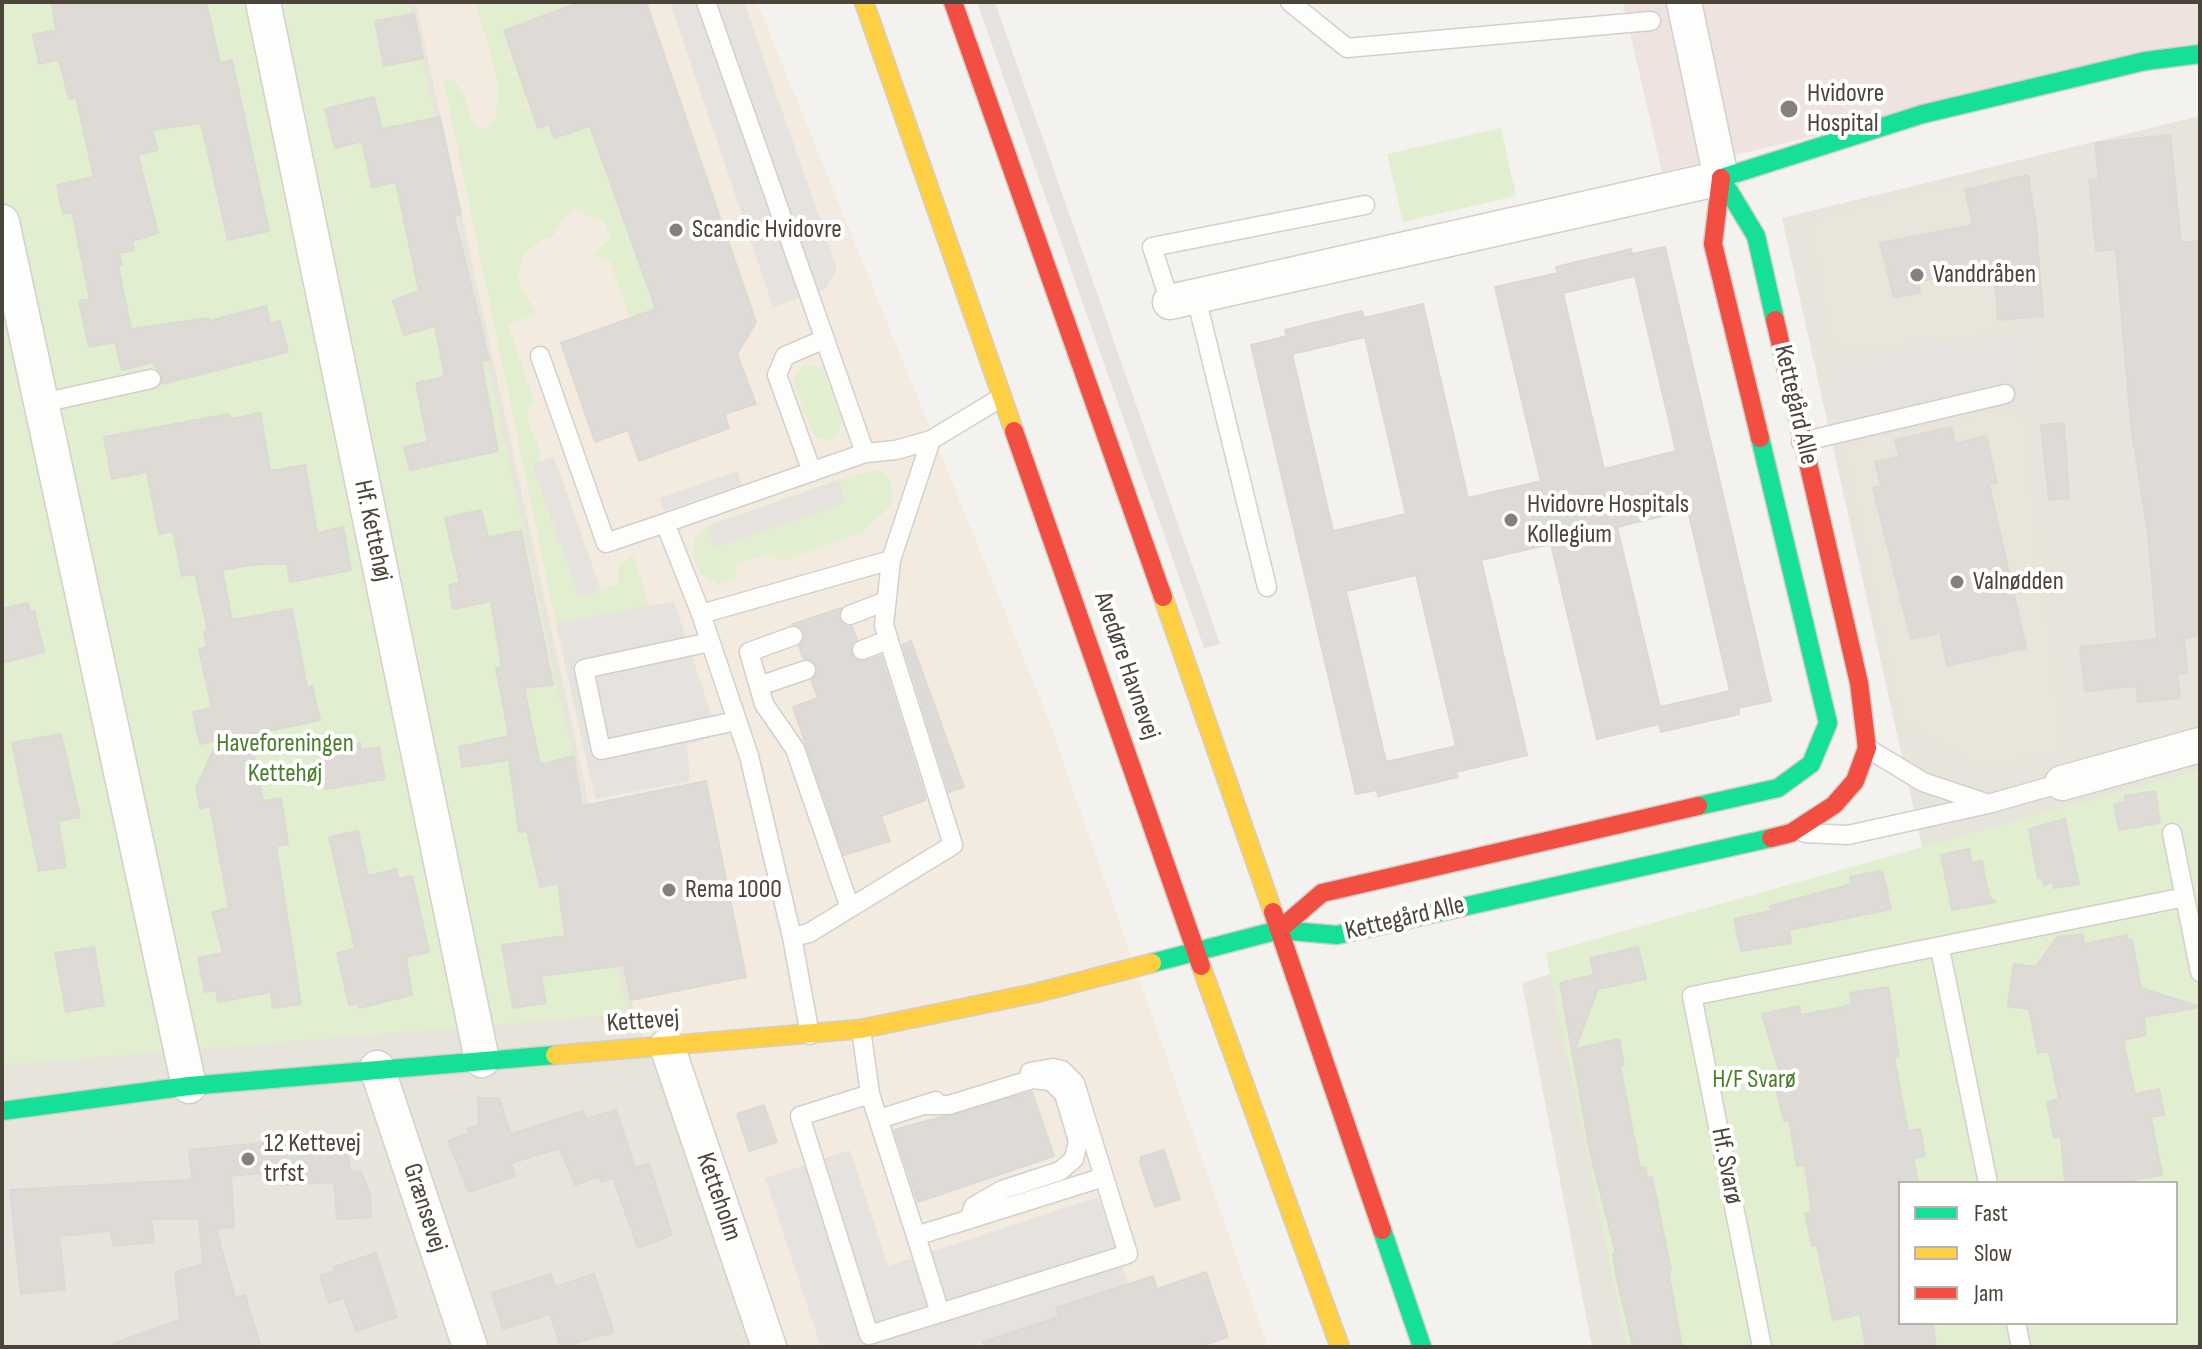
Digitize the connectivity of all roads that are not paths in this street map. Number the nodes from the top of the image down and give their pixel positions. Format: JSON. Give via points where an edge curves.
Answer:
{"nodes":[{"id":1,"x":263,"y":2,"type":"edge"},
{"id":2,"x":706,"y":2,"type":"edge"},
{"id":3,"x":864,"y":2,"type":"edge"},
{"id":4,"x":953,"y":2,"type":"edge"},
{"id":5,"x":1290,"y":2,"type":"edge"},
{"id":6,"x":1684,"y":2,"type":"edge"},
{"id":7,"x":1651,"y":21,"type":"dead end"},
{"id":8,"x":2200,"y":54,"type":"edge"},
{"id":9,"x":1721,"y":178,"type":"junction"},
{"id":10,"x":1365,"y":205,"type":"dead end"},
{"id":11,"x":2,"y":222,"type":"edge"},
{"id":12,"x":1183,"y":300,"type":"junction"},
{"id":13,"x":825,"y":339,"type":"junction"},
{"id":14,"x":540,"y":356,"type":"dead end"},
{"id":15,"x":151,"y":379,"type":"dead end"},
{"id":16,"x":2005,"y":394,"type":"dead end"},
{"id":17,"x":1003,"y":397,"type":"junction"},
{"id":18,"x":42,"y":403,"type":"junction"},
{"id":19,"x":931,"y":440,"type":"junction"},
{"id":20,"x":1804,"y":442,"type":"junction"},
{"id":21,"x":1763,"y":451,"type":"junction"},
{"id":22,"x":865,"y":453,"type":"junction"},
{"id":23,"x":812,"y":472,"type":"junction"},
{"id":24,"x":665,"y":523,"type":"junction"},
{"id":25,"x":891,"y":560,"type":"junction"},
{"id":26,"x":1267,"y":587,"type":"dead end"},
{"id":27,"x":886,"y":601,"type":"junction"},
{"id":28,"x":701,"y":614,"type":"junction"},
{"id":29,"x":850,"y":615,"type":"dead end"},
{"id":30,"x":793,"y":636,"type":"dead end"},
{"id":31,"x":888,"y":640,"type":"junction"},
{"id":32,"x":710,"y":642,"type":"junction"},
{"id":33,"x":862,"y":650,"type":"dead end"},
{"id":34,"x":806,"y":670,"type":"dead end"},
{"id":35,"x":757,"y":680,"type":"junction"},
{"id":36,"x":724,"y":686,"type":"junction"},
{"id":37,"x":736,"y":721,"type":"junction"},
{"id":38,"x":2200,"y":745,"type":"edge"},
{"id":39,"x":1867,"y":748,"type":"junction"},
{"id":40,"x":2062,"y":783,"type":"joint"},
{"id":41,"x":1988,"y":804,"type":"junction"},
{"id":42,"x":1791,"y":833,"type":"junction"},
{"id":43,"x":2172,"y":833,"type":"dead end"},
{"id":44,"x":2185,"y":897,"type":"junction"},
{"id":45,"x":850,"y":908,"type":"junction"},
{"id":46,"x":1279,"y":930,"type":"junction"},
{"id":47,"x":792,"y":937,"type":"junction"},
{"id":48,"x":1940,"y":949,"type":"junction"},
{"id":49,"x":1196,"y":951,"type":"junction"},
{"id":50,"x":2200,"y":972,"type":"edge"},
{"id":51,"x":861,"y":1029,"type":"junction"},
{"id":52,"x":810,"y":1035,"type":"junction"},
{"id":53,"x":667,"y":1046,"type":"junction"},
{"id":54,"x":482,"y":1060,"type":"junction"},
{"id":55,"x":377,"y":1068,"type":"junction"},
{"id":56,"x":189,"y":1086,"type":"junction"},
{"id":57,"x":870,"y":1094,"type":"junction"},
{"id":58,"x":926,"y":1105,"type":"junction"},
{"id":59,"x":2,"y":1111,"type":"edge"},
{"id":60,"x":879,"y":1119,"type":"junction"},
{"id":61,"x":1104,"y":1177,"type":"junction"},
{"id":62,"x":1988,"y":1181,"type":"edge"},
{"id":63,"x":969,"y":1219,"type":"junction"},
{"id":64,"x":916,"y":1236,"type":"junction"},
{"id":65,"x":940,"y":1313,"type":"junction"},
{"id":66,"x":2016,"y":1325,"type":"edge"},
{"id":67,"x":470,"y":1347,"type":"edge"},
{"id":68,"x":769,"y":1347,"type":"edge"},
{"id":69,"x":1340,"y":1347,"type":"edge"},
{"id":70,"x":1422,"y":1347,"type":"edge"},
{"id":71,"x":1762,"y":1347,"type":"edge"},
{"id":72,"x":2021,"y":1347,"type":"edge"}],
"edges":[{"from":1,"to":54,"type":"street","name":"Hf. Kettehøj"},
{"from":2,"to":13,"type":"lane"},
{"from":3,"to":17,"type":"street","name":"Avedøre Havnevej"},
{"from":4,"to":46,"type":"street"},
{"from":5,"to":7,"type":"lane","via":[[1347,48]]},
{"from":6,"to":9,"type":"street"},
{"from":8,"to":9,"type":"street","via":[[2145,61],[1923,114]]},
{"from":9,"to":12,"type":"street"},
{"from":9,"to":20,"type":"street","name":"Kettegård Alle","via":[[1756,236]]},
{"from":9,"to":21,"type":"street","name":"Kettegård Alle","via":[[1713,244]]},
{"from":10,"to":12,"type":"lane","via":[[1152,247]]},
{"from":11,"to":18,"type":"street"},
{"from":12,"to":26,"type":"lane"},
{"from":13,"to":22,"type":"lane"},
{"from":13,"to":23,"type":"lane","via":[[785,356],[777,375]]},
{"from":14,"to":24,"type":"lane","via":[[606,543]]},
{"from":15,"to":18,"type":"lane"},
{"from":16,"to":20,"type":"lane"},
{"from":17,"to":19,"type":"lane"},
{"from":17,"to":49,"type":"street","name":"Avedøre Havnevej"},
{"from":18,"to":56,"type":"street"},
{"from":19,"to":22,"type":"lane"},
{"from":19,"to":25,"type":"lane"},
{"from":20,"to":21,"type":"lane"},
{"from":20,"to":39,"type":"street","name":"Kettegård Alle","via":[[1859,683]]},
{"from":21,"to":46,"type":"street","name":"Kettegård Alle","via":[[1828,723],[1811,764],[1778,788],[1322,893]]},
{"from":22,"to":23,"type":"lane"},
{"from":23,"to":24,"type":"lane"},
{"from":24,"to":28,"type":"lane"},
{"from":25,"to":27,"type":"lane"},
{"from":25,"to":28,"type":"lane"},
{"from":27,"to":29,"type":"lane"},
{"from":27,"to":31,"type":"lane"},
{"from":28,"to":32,"type":"lane"},
{"from":30,"to":35,"type":"lane","via":[[749,652]]},
{"from":31,"to":33,"type":"lane"},
{"from":31,"to":45,"type":"lane","via":[[953,845]]},
{"from":32,"to":36,"type":"lane"},
{"from":32,"to":37,"type":"lane","via":[[584,669],[601,750]]},
{"from":34,"to":35,"type":"lane"},
{"from":35,"to":36,"type":"lane"},
{"from":35,"to":45,"type":"lane","via":[[764,704],[795,749]]},
{"from":36,"to":37,"type":"lane"},
{"from":37,"to":47,"type":"lane"},
{"from":38,"to":40,"type":"street"},
{"from":39,"to":41,"type":"lane","via":[[1923,782]]},
{"from":39,"to":42,"type":"street","name":"Kettegård Alle","via":[[1855,781],[1834,805]]},
{"from":40,"to":41,"type":"lane"},
{"from":41,"to":42,"type":"lane","via":[[1848,835]]},
{"from":42,"to":46,"type":"street","name":"Kettegård Alle","via":[[1337,935]]},
{"from":43,"to":44,"type":"lane"},
{"from":44,"to":48,"type":"lane","name":"Hf. Svarø"},
{"from":44,"to":50,"type":"lane"},
{"from":45,"to":47,"type":"lane","via":[[809,933]]},
{"from":46,"to":49,"type":"street","name":"Kettevej"},
{"from":46,"to":70,"type":"street"},
{"from":47,"to":52,"type":"lane"},
{"from":48,"to":62,"type":"lane"},
{"from":48,"to":71,"type":"lane","name":"Hf. Svarø","via":[[1692,996]]},
{"from":49,"to":51,"type":"street","name":"Kettevej","via":[[1036,993]]},
{"from":49,"to":69,"type":"street","name":"Avedøre Havnevej"},
{"from":51,"to":52,"type":"street","name":"Kettevej"},
{"from":51,"to":57,"type":"lane"},
{"from":52,"to":53,"type":"street","name":"Kettevej"},
{"from":53,"to":54,"type":"street","name":"Kettevej"},
{"from":53,"to":68,"type":"street","name":"Ketteholm"},
{"from":54,"to":55,"type":"street","name":"Kettevej"},
{"from":55,"to":56,"type":"street","name":"Kettevej"},
{"from":55,"to":67,"type":"street","name":"Grænsevej"},
{"from":56,"to":59,"type":"street","name":"Kettevej"},
{"from":57,"to":60,"type":"lane"},
{"from":57,"to":65,"type":"lane","via":[[800,1116],[869,1335]]},
{"from":58,"to":60,"type":"lane"},
{"from":58,"to":61,"type":"lane","via":[[1032,1071],[1062,1070],[1075,1083]]},
{"from":58,"to":63,"type":"lane","via":[[949,1105],[1033,1079],[1051,1081],[1064,1094],[1078,1141],[1074,1159],[1060,1171],[1002,1190],[974,1206]]},
{"from":60,"to":64,"type":"lane"},
{"from":61,"to":63,"type":"lane"},
{"from":61,"to":65,"type":"lane","via":[[1128,1254]]},
{"from":63,"to":64,"type":"lane"},
{"from":64,"to":65,"type":"lane"},
{"from":66,"to":72,"type":"lane"}]}
